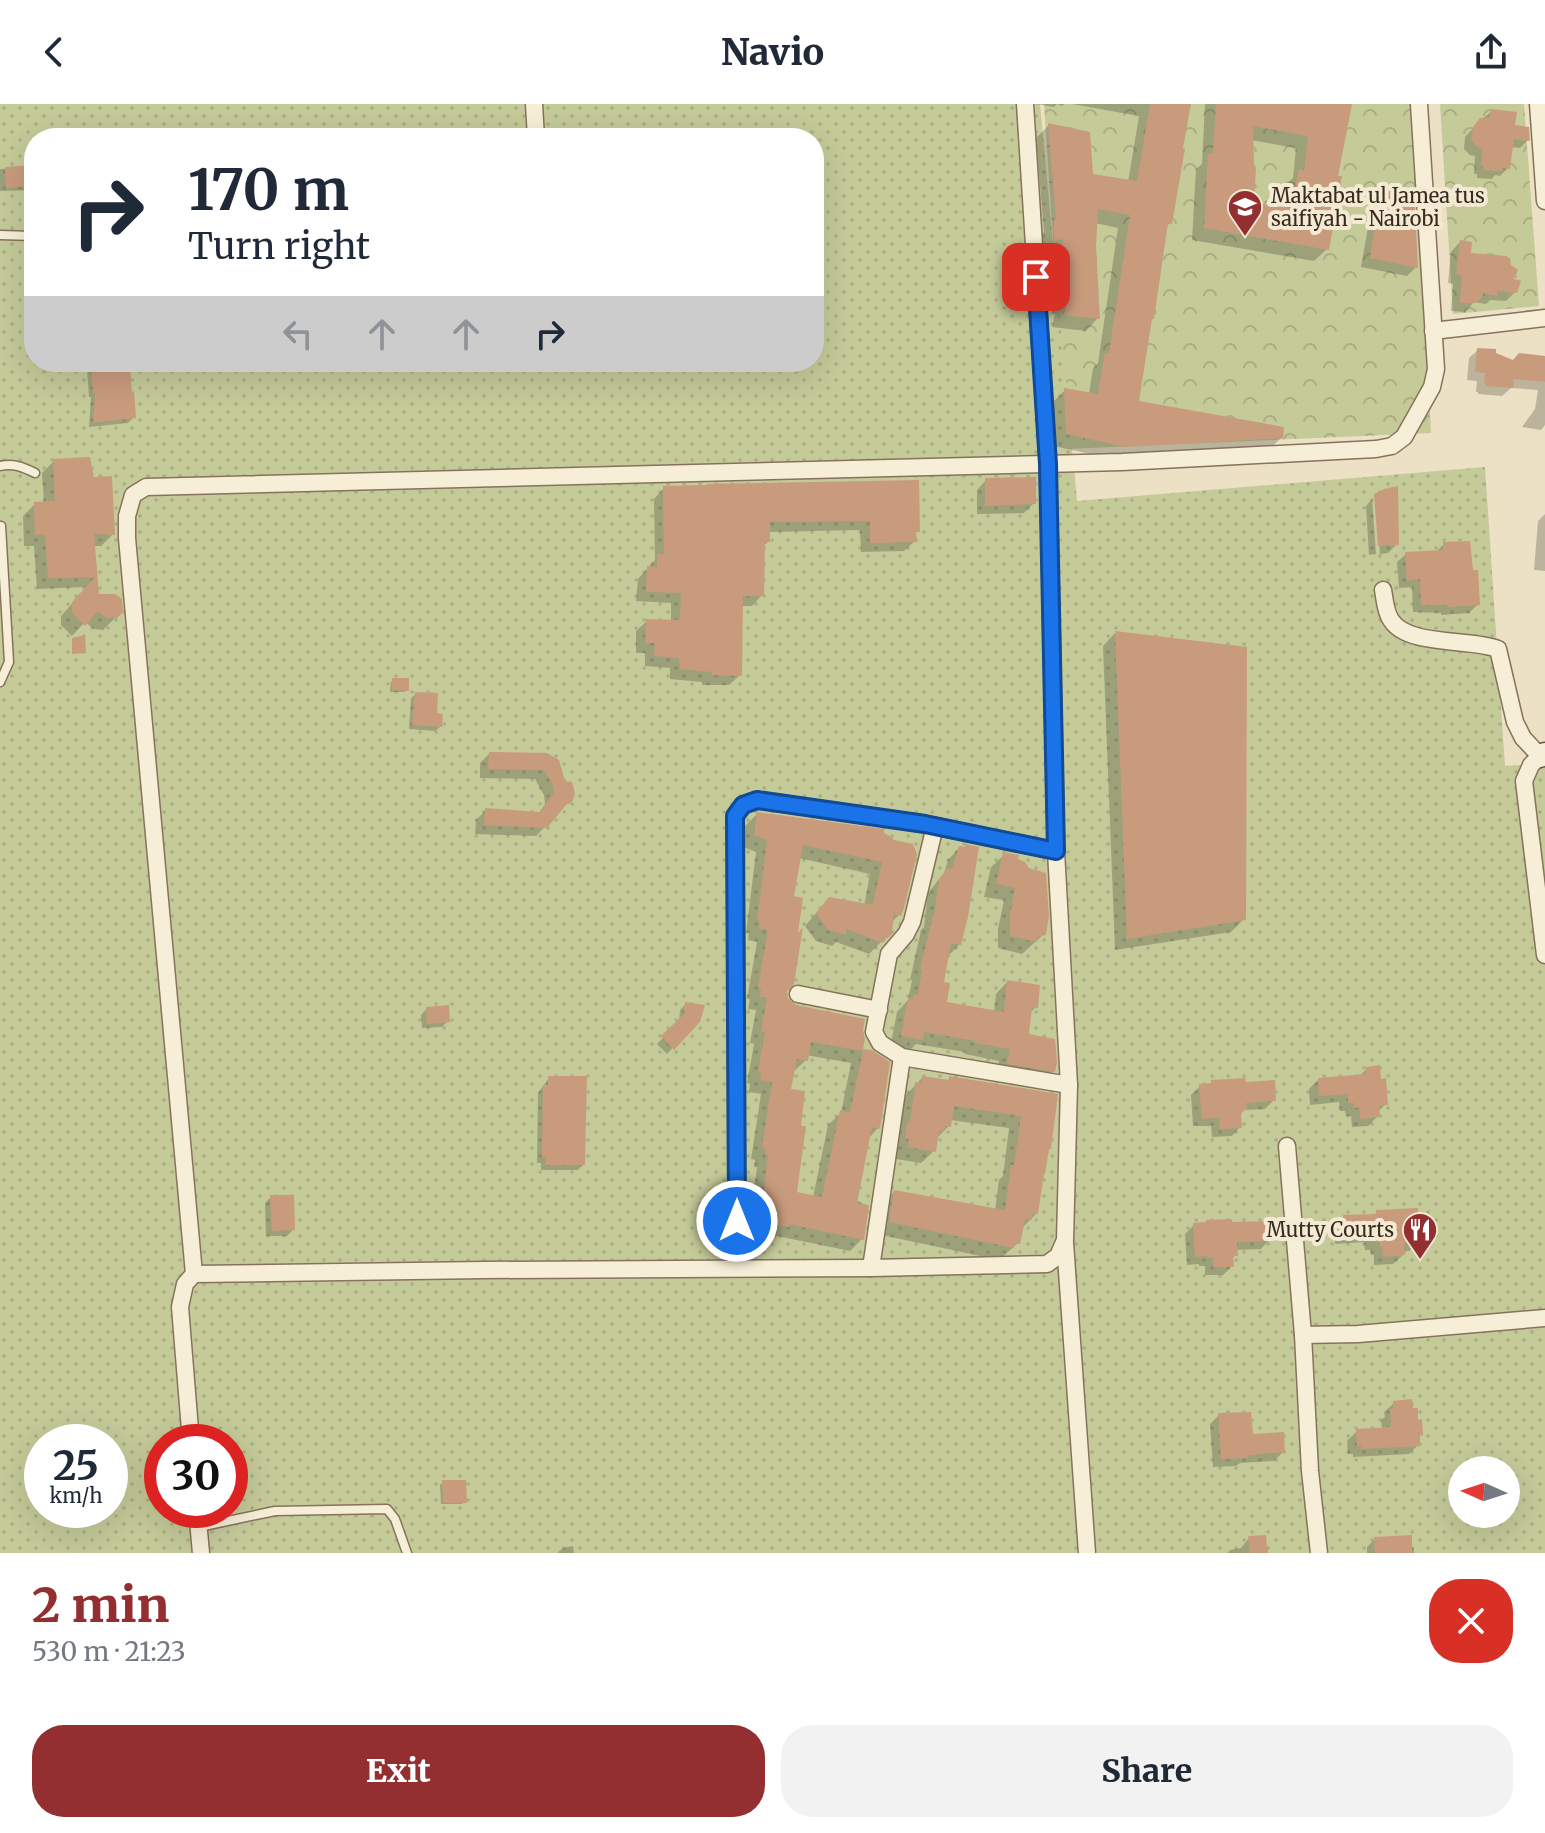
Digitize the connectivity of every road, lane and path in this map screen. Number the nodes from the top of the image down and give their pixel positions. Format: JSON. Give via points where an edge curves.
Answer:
{"nodes":[{"id":1,"x":534,"y":104,"type":"edge"},
{"id":2,"x":1025,"y":104,"type":"edge"},
{"id":3,"x":1419,"y":104,"type":"edge"},
{"id":4,"x":1538,"y":104,"type":"edge"},
{"id":5,"x":535,"y":128,"type":"edge"},
{"id":6,"x":1545,"y":201,"type":"edge"},
{"id":7,"x":0,"y":235,"type":"edge"},
{"id":8,"x":24,"y":236,"type":"edge"},
{"id":9,"x":1545,"y":318,"type":"edge"},
{"id":10,"x":1433,"y":331,"type":"junction"},
{"id":11,"x":1048,"y":464,"type":"junction"},
{"id":12,"x":0,"y":466,"type":"edge"},
{"id":13,"x":35,"y":473,"type":"dead end"},
{"id":14,"x":1,"y":526,"type":"edge"},
{"id":15,"x":1383,"y":590,"type":"dead end"},
{"id":16,"x":3,"y":605,"type":"edge"},
{"id":17,"x":0,"y":682,"type":"edge"},
{"id":18,"x":1542,"y":755,"type":"edge"},
{"id":19,"x":935,"y":826,"type":"junction"},
{"id":20,"x":1056,"y":851,"type":"junction"},
{"id":21,"x":1545,"y":955,"type":"edge"},
{"id":22,"x":798,"y":994,"type":"dead end"},
{"id":23,"x":879,"y":1010,"type":"junction"},
{"id":24,"x":902,"y":1057,"type":"junction"},
{"id":25,"x":1069,"y":1085,"type":"junction"},
{"id":26,"x":1287,"y":1146,"type":"dead end"},
{"id":27,"x":1065,"y":1240,"type":"junction"},
{"id":28,"x":737,"y":1268,"type":"junction"},
{"id":29,"x":871,"y":1268,"type":"junction"},
{"id":30,"x":194,"y":1274,"type":"junction"},
{"id":31,"x":1545,"y":1318,"type":"edge"},
{"id":32,"x":1303,"y":1335,"type":"junction"},
{"id":33,"x":189,"y":1424,"type":"edge"},
{"id":34,"x":248,"y":1513,"type":"edge"},
{"id":35,"x":199,"y":1528,"type":"edge"},
{"id":36,"x":201,"y":1553,"type":"edge"},
{"id":37,"x":407,"y":1553,"type":"edge"},
{"id":38,"x":1087,"y":1553,"type":"edge"},
{"id":39,"x":1319,"y":1553,"type":"edge"}],
"edges":[{"from":1,"to":5,"type":"street"},
{"from":2,"to":11,"type":"street"},
{"from":3,"to":10,"type":"street"},
{"from":4,"to":6,"type":"street"},
{"from":7,"to":8,"type":"lane"},
{"from":9,"to":10,"type":"street"},
{"from":10,"to":11,"type":"street","via":[[1432,387],[1404,437],[1392,446]]},
{"from":11,"to":20,"type":"street"},
{"from":11,"to":30,"type":"street","via":[[146,487],[133,495],[127,538]]},
{"from":12,"to":13,"type":"lane","via":[[21,466]]},
{"from":14,"to":16,"type":"lane"},
{"from":15,"to":18,"type":"street","via":[[1393,624],[1406,632],[1498,649],[1515,722]]},
{"from":16,"to":17,"type":"lane","via":[[9,662]]},
{"from":18,"to":21,"type":"street","via":[[1524,781]]},
{"from":19,"to":20,"type":"street"},
{"from":19,"to":23,"type":"street","via":[[912,922],[889,954]]},
{"from":19,"to":28,"type":"street","via":[[757,800],[743,805],[735,816]]},
{"from":20,"to":25,"type":"street"},
{"from":22,"to":23,"type":"street"},
{"from":23,"to":24,"type":"street","via":[[874,1032],[880,1043]]},
{"from":24,"to":25,"type":"street"},
{"from":24,"to":29,"type":"street"},
{"from":25,"to":27,"type":"street"},
{"from":26,"to":32,"type":"street"},
{"from":27,"to":29,"type":"street","via":[[1047,1264]]},
{"from":27,"to":38,"type":"street"},
{"from":28,"to":29,"type":"street"},
{"from":28,"to":30,"type":"street"},
{"from":30,"to":33,"type":"street","via":[[181,1298]]},
{"from":31,"to":32,"type":"street"},
{"from":32,"to":39,"type":"street"},
{"from":34,"to":37,"type":"lane","via":[[387,1509]]},
{"from":35,"to":36,"type":"street"}]}
